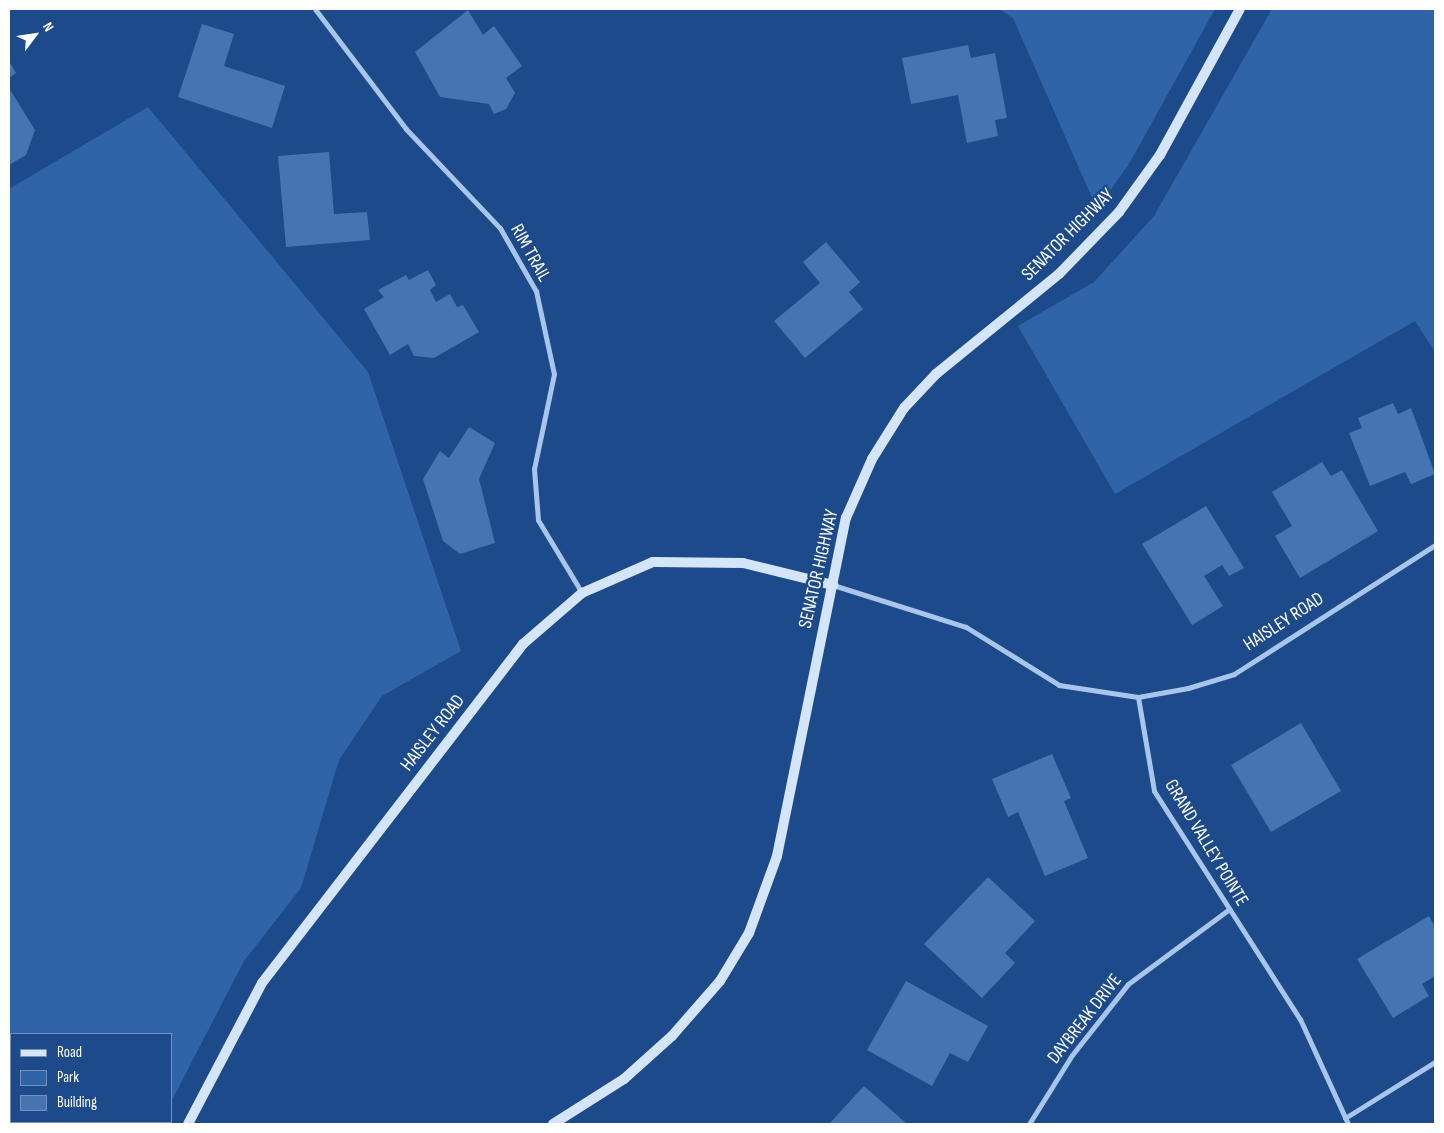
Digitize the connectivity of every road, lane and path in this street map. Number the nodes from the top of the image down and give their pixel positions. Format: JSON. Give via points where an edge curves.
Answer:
{"nodes":[{"id":1,"x":315,"y":9,"type":"edge"},
{"id":2,"x":1240,"y":9,"type":"edge"},
{"id":3,"x":1435,"y":544,"type":"edge"},
{"id":4,"x":833,"y":585,"type":"junction"},
{"id":5,"x":582,"y":593,"type":"junction"},
{"id":6,"x":1138,"y":697,"type":"junction"},
{"id":7,"x":1228,"y":910,"type":"junction"},
{"id":8,"x":1435,"y":1062,"type":"edge"},
{"id":9,"x":1345,"y":1118,"type":"junction"},
{"id":10,"x":188,"y":1124,"type":"edge"},
{"id":11,"x":553,"y":1124,"type":"edge"},
{"id":12,"x":1030,"y":1124,"type":"edge"},
{"id":13,"x":1348,"y":1124,"type":"edge"}],
"edges":[{"from":1,"to":5,"type":"street","name":"RIM TRAIL","via":[[406,129],[500,228],[536,290],[554,374],[534,469],[538,520]]},
{"from":2,"to":4,"type":"street","name":"SENATOR HIGHWAY","via":[[1160,155],[1119,212],[1060,274],[936,374],[904,408],[872,459],[846,518]]},
{"from":3,"to":6,"type":"street","name":"HAISLEY ROAD","via":[[1234,674],[1188,688]]},
{"from":4,"to":5,"type":"street","name":"HAISLEY ROAD","via":[[743,564],[653,562]]},
{"from":4,"to":6,"type":"street","via":[[966,627],[1059,684]]},
{"from":4,"to":11,"type":"street","name":"SENATOR HIGHWAY","via":[[777,856],[749,933],[720,981],[672,1036],[624,1079]]},
{"from":5,"to":10,"type":"street","name":"HAISLEY ROAD","via":[[524,644],[262,983]]},
{"from":6,"to":7,"type":"street","name":"GRAND VALLEY POINTE","via":[[1154,791]]},
{"from":7,"to":9,"type":"street","name":"GRAND VALLEY POINTE","via":[[1300,1019]]},
{"from":7,"to":12,"type":"street","name":"DAYBREAK DRIVE","via":[[1128,984],[1072,1055]]},
{"from":8,"to":9,"type":"street"},
{"from":9,"to":13,"type":"street","name":"GRAND VALLEY POINTE"}]}
